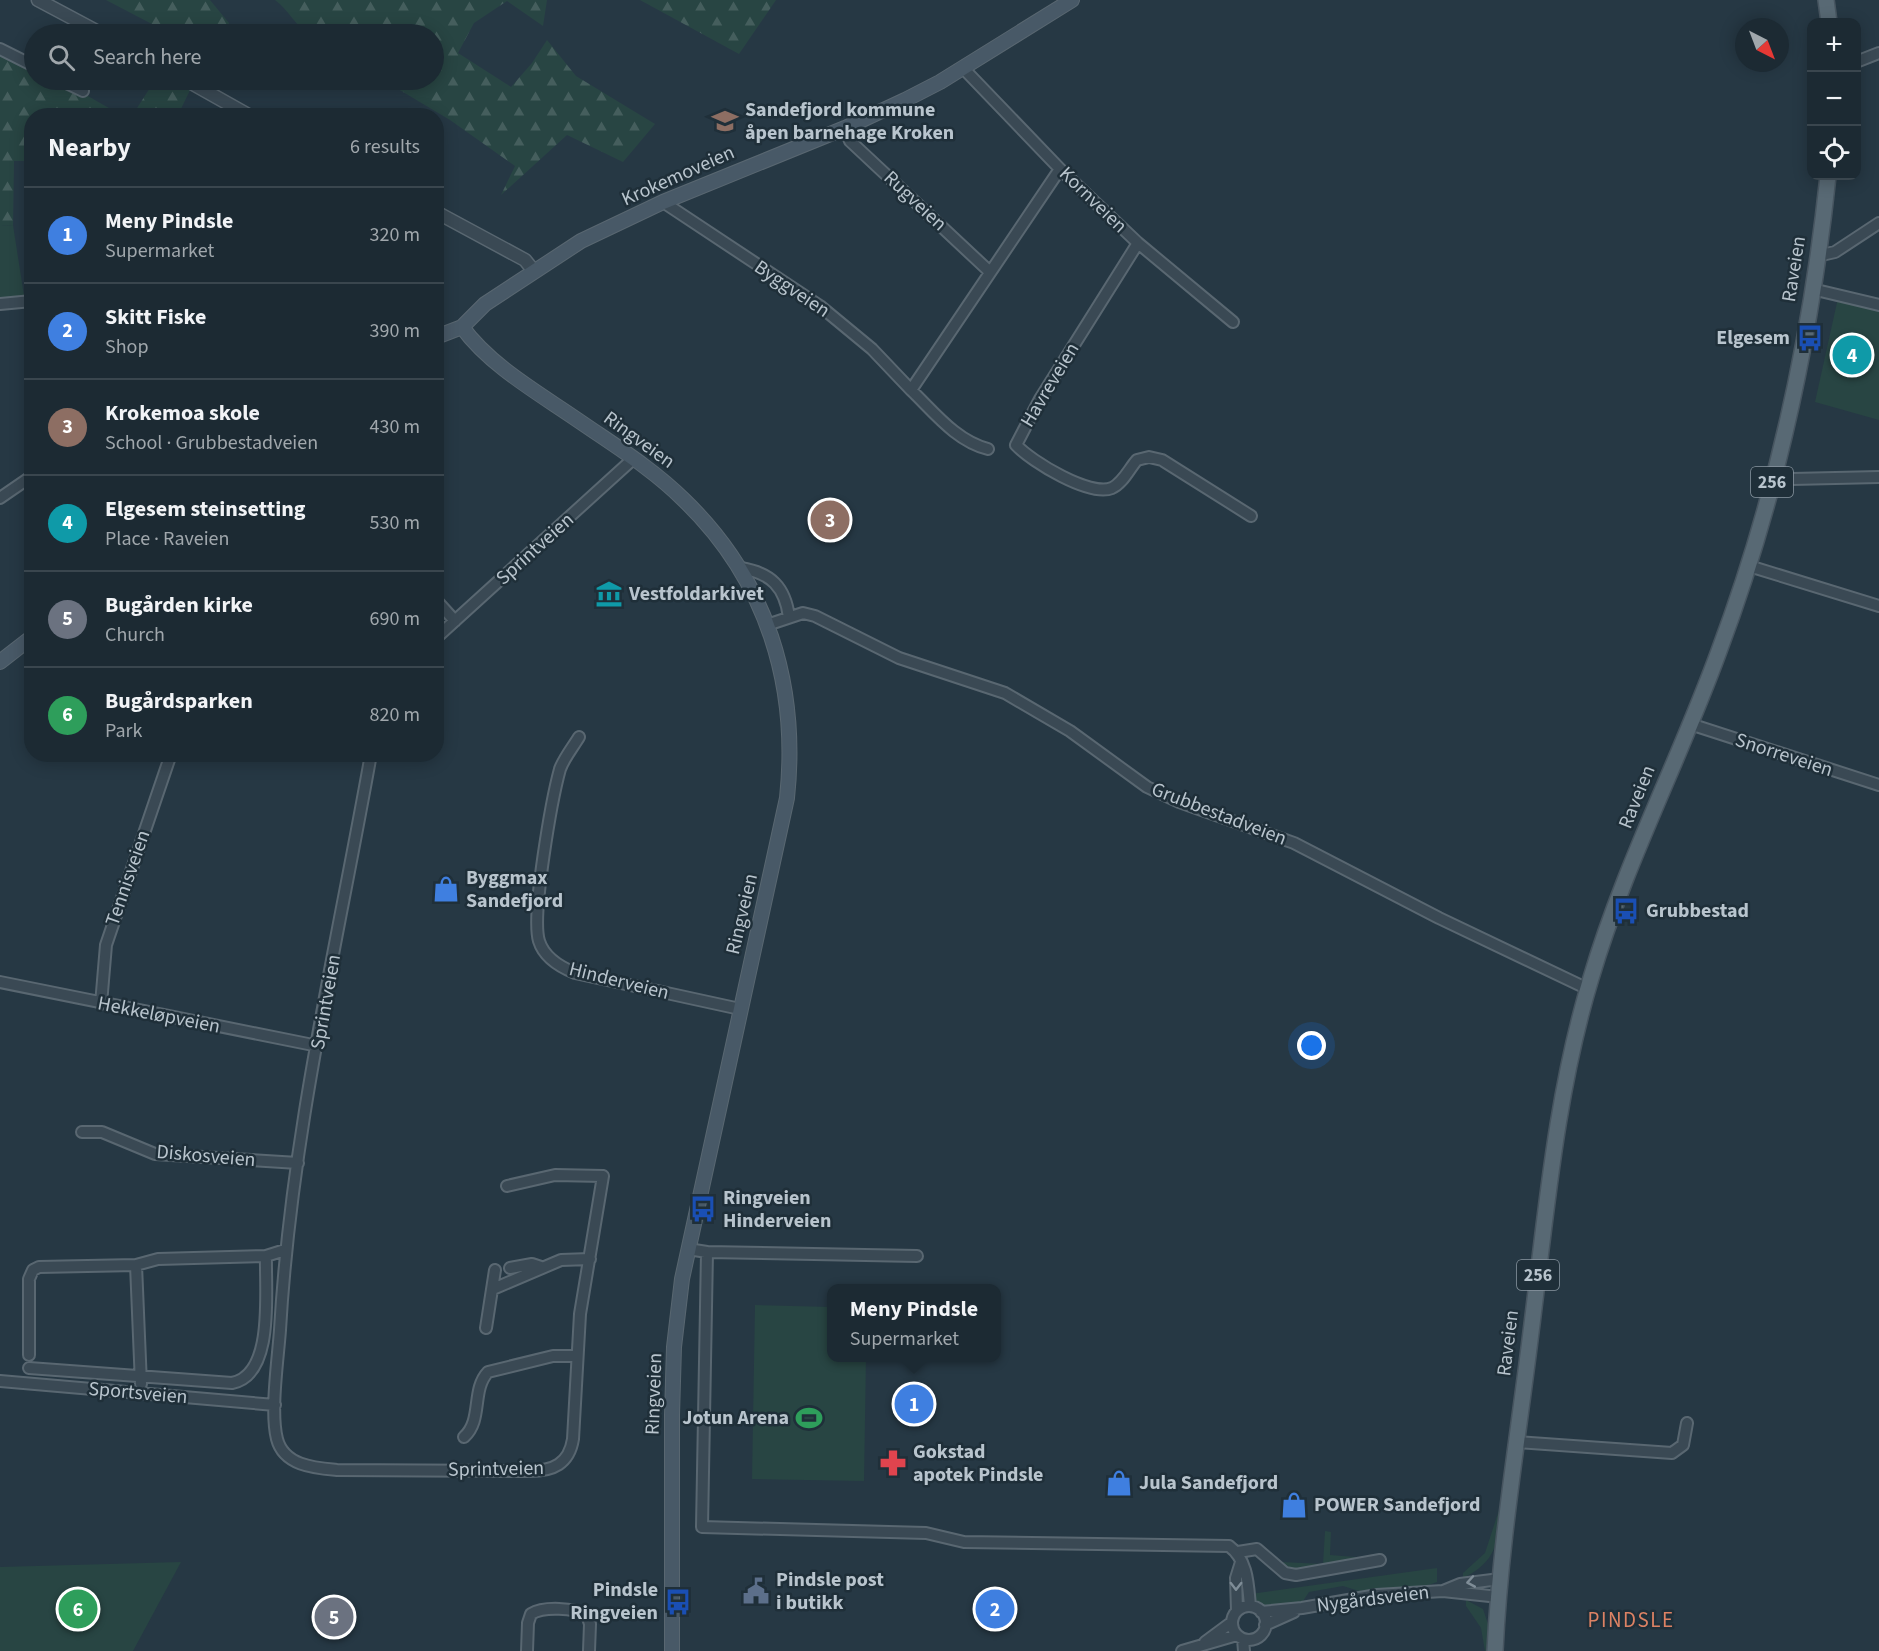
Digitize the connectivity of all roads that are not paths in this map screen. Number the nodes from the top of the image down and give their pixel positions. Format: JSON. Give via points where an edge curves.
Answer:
{"nodes":[{"id":1,"x":38,"y":0,"type":"edge"},
{"id":2,"x":1072,"y":0,"type":"edge"},
{"id":3,"x":1826,"y":0,"type":"edge"},
{"id":4,"x":1828,"y":18,"type":"edge"},
{"id":5,"x":83,"y":24,"type":"edge"},
{"id":6,"x":0,"y":49,"type":"edge"},
{"id":7,"x":1879,"y":53,"type":"edge"},
{"id":8,"x":1861,"y":60,"type":"edge"},
{"id":9,"x":24,"y":61,"type":"edge"},
{"id":10,"x":963,"y":68,"type":"junction"},
{"id":11,"x":204,"y":90,"type":"edge"},
{"id":12,"x":236,"y":108,"type":"edge"},
{"id":13,"x":845,"y":128,"type":"junction"},
{"id":14,"x":1060,"y":169,"type":"junction"},
{"id":15,"x":1827,"y":180,"type":"edge"},
{"id":16,"x":663,"y":201,"type":"junction"},
{"id":17,"x":444,"y":217,"type":"edge"},
{"id":18,"x":1879,"y":223,"type":"edge"},
{"id":19,"x":1138,"y":243,"type":"junction"},
{"id":20,"x":1817,"y":256,"type":"junction"},
{"id":21,"x":533,"y":270,"type":"junction"},
{"id":22,"x":990,"y":272,"type":"junction"},
{"id":23,"x":1812,"y":289,"type":"junction"},
{"id":24,"x":24,"y":302,"type":"edge"},
{"id":25,"x":0,"y":304,"type":"edge"},
{"id":26,"x":1879,"y":305,"type":"edge"},
{"id":27,"x":1233,"y":322,"type":"dead end"},
{"id":28,"x":462,"y":327,"type":"junction"},
{"id":29,"x":444,"y":334,"type":"edge"},
{"id":30,"x":911,"y":390,"type":"junction"},
{"id":31,"x":988,"y":449,"type":"dead end"},
{"id":32,"x":633,"y":459,"type":"junction"},
{"id":33,"x":1773,"y":476,"type":"junction"},
{"id":34,"x":1879,"y":477,"type":"edge"},
{"id":35,"x":24,"y":482,"type":"edge"},
{"id":36,"x":0,"y":498,"type":"edge"},
{"id":37,"x":1251,"y":516,"type":"dead end"},
{"id":38,"x":1749,"y":566,"type":"junction"},
{"id":39,"x":741,"y":568,"type":"junction"},
{"id":40,"x":1879,"y":606,"type":"edge"},
{"id":41,"x":444,"y":609,"type":"edge"},
{"id":42,"x":789,"y":617,"type":"junction"},
{"id":43,"x":455,"y":621,"type":"junction"},
{"id":44,"x":767,"y":625,"type":"junction"},
{"id":45,"x":444,"y":631,"type":"edge"},
{"id":46,"x":24,"y":644,"type":"edge"},
{"id":47,"x":0,"y":663,"type":"edge"},
{"id":48,"x":1690,"y":724,"type":"junction"},
{"id":49,"x":579,"y":737,"type":"dead end"},
{"id":50,"x":168,"y":762,"type":"edge"},
{"id":51,"x":370,"y":762,"type":"edge"},
{"id":52,"x":1879,"y":785,"type":"edge"},
{"id":53,"x":0,"y":982,"type":"edge"},
{"id":54,"x":1588,"y":989,"type":"junction"},
{"id":55,"x":101,"y":1004,"type":"junction"},
{"id":56,"x":740,"y":1009,"type":"junction"},
{"id":57,"x":318,"y":1046,"type":"junction"},
{"id":58,"x":82,"y":1132,"type":"dead end"},
{"id":59,"x":298,"y":1164,"type":"junction"},
{"id":60,"x":507,"y":1186,"type":"dead end"},
{"id":61,"x":285,"y":1250,"type":"junction"},
{"id":62,"x":688,"y":1250,"type":"junction"},
{"id":63,"x":707,"y":1252,"type":"junction"},
{"id":64,"x":266,"y":1256,"type":"junction"},
{"id":65,"x":917,"y":1256,"type":"dead end"},
{"id":66,"x":590,"y":1259,"type":"junction"},
{"id":67,"x":136,"y":1265,"type":"junction"},
{"id":68,"x":541,"y":1267,"type":"junction"},
{"id":69,"x":510,"y":1268,"type":"dead end"},
{"id":70,"x":495,"y":1270,"type":"dead end"},
{"id":71,"x":493,"y":1289,"type":"junction"},
{"id":72,"x":486,"y":1328,"type":"dead end"},
{"id":73,"x":29,"y":1355,"type":"dead end"},
{"id":74,"x":578,"y":1356,"type":"junction"},
{"id":75,"x":29,"y":1368,"type":"dead end"},
{"id":76,"x":141,"y":1378,"type":"junction"},
{"id":77,"x":0,"y":1382,"type":"edge"},
{"id":78,"x":140,"y":1393,"type":"junction"},
{"id":79,"x":275,"y":1405,"type":"junction"},
{"id":80,"x":1687,"y":1424,"type":"dead end"},
{"id":81,"x":464,"y":1437,"type":"dead end"},
{"id":82,"x":1517,"y":1442,"type":"junction"},
{"id":83,"x":1239,"y":1557,"type":"junction"},
{"id":84,"x":1380,"y":1560,"type":"dead end"},
{"id":85,"x":1500,"y":1579,"type":"junction"},
{"id":86,"x":1443,"y":1591,"type":"junction"},
{"id":87,"x":1499,"y":1597,"type":"junction"},
{"id":88,"x":1250,"y":1606,"type":"junction"},
{"id":89,"x":1302,"y":1608,"type":"junction"},
{"id":90,"x":1237,"y":1611,"type":"junction"},
{"id":91,"x":1261,"y":1612,"type":"junction"},
{"id":92,"x":1232,"y":1622,"type":"junction"},
{"id":93,"x":1265,"y":1625,"type":"junction"},
{"id":94,"x":1240,"y":1637,"type":"junction"},
{"id":95,"x":1256,"y":1638,"type":"junction"},
{"id":96,"x":1202,"y":1644,"type":"junction"},
{"id":97,"x":674,"y":1648,"type":"edge"},
{"id":98,"x":526,"y":1651,"type":"edge"},
{"id":99,"x":589,"y":1651,"type":"edge"},
{"id":100,"x":1182,"y":1651,"type":"edge"},
{"id":101,"x":1244,"y":1651,"type":"edge"},
{"id":102,"x":1253,"y":1651,"type":"edge"},
{"id":103,"x":1496,"y":1651,"type":"edge"}],
"edges":[{"from":1,"to":5,"type":"street"},
{"from":2,"to":10,"type":"main road","name":"Krokemoveien"},
{"from":3,"to":4,"type":"main road"},
{"from":6,"to":9,"type":"street"},
{"from":7,"to":8,"type":"street"},
{"from":10,"to":13,"type":"main road","name":"Krokemoveien"},
{"from":10,"to":14,"type":"street","name":"Kornveien"},
{"from":11,"to":12,"type":"street"},
{"from":13,"to":16,"type":"main road","name":"Krokemoveien"},
{"from":13,"to":22,"type":"street","name":"Rugveien","via":[[850,141]]},
{"from":14,"to":19,"type":"street","name":"Kornveien"},
{"from":14,"to":22,"type":"street"},
{"from":15,"to":20,"type":"main road","name":"Raveien","number":"256"},
{"from":16,"to":21,"type":"main road","name":"Krokemoveien"},
{"from":16,"to":30,"type":"street","name":"Byggveien","via":[[820,306]]},
{"from":17,"to":21,"type":"street","via":[[525,260]]},
{"from":18,"to":20,"type":"street","via":[[1835,252]]},
{"from":19,"to":27,"type":"street","name":"Kornveien"},
{"from":19,"to":37,"type":"street","name":"Havreveien","via":[[1040,399],[1016,446],[1033,461],[1098,490],[1117,485],[1137,460],[1155,457]]},
{"from":20,"to":23,"type":"main road","name":"Raveien","number":"256"},
{"from":21,"to":28,"type":"main road","name":"Krokemoveien","via":[[485,304]]},
{"from":22,"to":30,"type":"street"},
{"from":23,"to":26,"type":"street"},
{"from":23,"to":33,"type":"main road","name":"Raveien","number":"256"},
{"from":24,"to":25,"type":"street"},
{"from":28,"to":29,"type":"main road","name":"Krokemoveien"},
{"from":28,"to":32,"type":"main road","name":"Ringveien","via":[[501,365]]},
{"from":30,"to":31,"type":"street","name":"Byggveien","via":[[959,436]]},
{"from":32,"to":39,"type":"main road","name":"Ringveien","via":[[684,499]]},
{"from":32,"to":43,"type":"street","name":"Sprintveien"},
{"from":33,"to":34,"type":"street"},
{"from":33,"to":38,"type":"main road","name":"Raveien","number":"256"},
{"from":35,"to":36,"type":"street"},
{"from":38,"to":40,"type":"street"},
{"from":38,"to":48,"type":"main road","name":"Raveien","number":"256"},
{"from":39,"to":42,"type":"street","via":[[764,574],[779,588]]},
{"from":39,"to":44,"type":"main road","name":"Ringveien"},
{"from":41,"to":43,"type":"street"},
{"from":42,"to":44,"type":"street","name":"Grubbestadveien"},
{"from":42,"to":54,"type":"street","name":"Grubbestadveien","via":[[803,613],[815,616],[898,658],[1005,693],[1071,730],[1122,771],[1155,791],[1294,843]]},
{"from":43,"to":45,"type":"street","name":"Sprintveien"},
{"from":44,"to":56,"type":"main road","name":"Ringveien","via":[[786,696],[790,771],[781,830]]},
{"from":46,"to":47,"type":"main road"},
{"from":48,"to":52,"type":"street","name":"Snorreveien"},
{"from":48,"to":54,"type":"main road","name":"Raveien","number":"256","via":[[1610,921]]},
{"from":49,"to":56,"type":"street","name":"Hinderveien","via":[[561,766],[549,829],[536,924],[540,943],[550,958],[575,973]]},
{"from":50,"to":55,"type":"street","name":"Tennisveien","via":[[106,945]]},
{"from":51,"to":57,"type":"street","name":"Sprintveien"},
{"from":53,"to":55,"type":"street","name":"Hekkeløpveien"},
{"from":54,"to":82,"type":"main road","name":"Raveien","number":"256","via":[[1557,1130]]},
{"from":55,"to":57,"type":"street","name":"Hekkeløpveien"},
{"from":56,"to":62,"type":"main road","name":"Ringveien"},
{"from":57,"to":59,"type":"street","name":"Sprintveien"},
{"from":58,"to":59,"type":"street","name":"Diskosveien","via":[[102,1132],[155,1154]]},
{"from":59,"to":61,"type":"street","name":"Sprintveien"},
{"from":60,"to":66,"type":"street","name":"Sprintveien","via":[[555,1175],[603,1176]]},
{"from":61,"to":64,"type":"street"},
{"from":61,"to":79,"type":"street","name":"Sprintveien"},
{"from":62,"to":63,"type":"street"},
{"from":62,"to":97,"type":"main road","name":"Ringveien","via":[[674,1347]]},
{"from":63,"to":65,"type":"street"},
{"from":63,"to":83,"type":"street","name":"Nygårdsveien","via":[[702,1527],[926,1533],[963,1542],[1216,1544],[1229,1546]]},
{"from":64,"to":67,"type":"street","via":[[158,1259]]},
{"from":64,"to":76,"type":"street","via":[[263,1341],[247,1378],[232,1383]]},
{"from":66,"to":68,"type":"street","via":[[561,1260]]},
{"from":66,"to":74,"type":"street","name":"Sprintveien","via":[[580,1314]]},
{"from":67,"to":73,"type":"street","via":[[33,1270],[29,1279]]},
{"from":67,"to":76,"type":"street"},
{"from":68,"to":69,"type":"street","via":[[532,1264]]},
{"from":68,"to":71,"type":"street"},
{"from":70,"to":71,"type":"street"},
{"from":71,"to":72,"type":"street"},
{"from":74,"to":79,"type":"street","name":"Sprintveien","via":[[571,1450],[558,1467],[547,1471],[309,1468],[291,1458],[277,1440]]},
{"from":74,"to":81,"type":"street","via":[[553,1356],[488,1372],[481,1383],[474,1425]]},
{"from":75,"to":76,"type":"street"},
{"from":76,"to":78,"type":"street"},
{"from":77,"to":78,"type":"street","name":"Sportsveien"},
{"from":78,"to":79,"type":"street","name":"Sportsveien"},
{"from":80,"to":82,"type":"street","via":[[1683,1445],[1672,1453]]},
{"from":82,"to":85,"type":"main road","name":"Raveien","number":"256"},
{"from":83,"to":84,"type":"street","name":"Nygårdsveien","via":[[1257,1550],[1285,1573],[1296,1575]]},
{"from":83,"to":88,"type":"street","via":[[1246,1573]]},
{"from":83,"to":90,"type":"street","one_way":true},
{"from":85,"to":86,"type":"street","name":"Nygårdsveien","one_way":true,"via":[[1460,1584]]},
{"from":85,"to":87,"type":"main road","name":"Raveien","number":"256"},
{"from":86,"to":87,"type":"street","name":"Nygårdsveien"},
{"from":86,"to":89,"type":"street","name":"Nygårdsveien","via":[[1377,1595]]},
{"from":87,"to":103,"type":"main road","name":"Raveien","number":"256"},
{"from":88,"to":90,"type":"street"},
{"from":88,"to":91,"type":"street"},
{"from":89,"to":91,"type":"street","name":"Nygårdsveien"},
{"from":89,"to":93,"type":"street","name":"Nygårdsveien"},
{"from":90,"to":92,"type":"street"},
{"from":91,"to":93,"type":"street"},
{"from":92,"to":94,"type":"street"},
{"from":92,"to":96,"type":"street"},
{"from":93,"to":95,"type":"street"},
{"from":94,"to":95,"type":"street"},
{"from":94,"to":96,"type":"street"},
{"from":94,"to":101,"type":"street"},
{"from":95,"to":102,"type":"street"},
{"from":96,"to":100,"type":"street"},
{"from":98,"to":99,"type":"street","via":[[528,1623],[531,1614],[538,1610],[580,1611],[587,1616]]}]}
